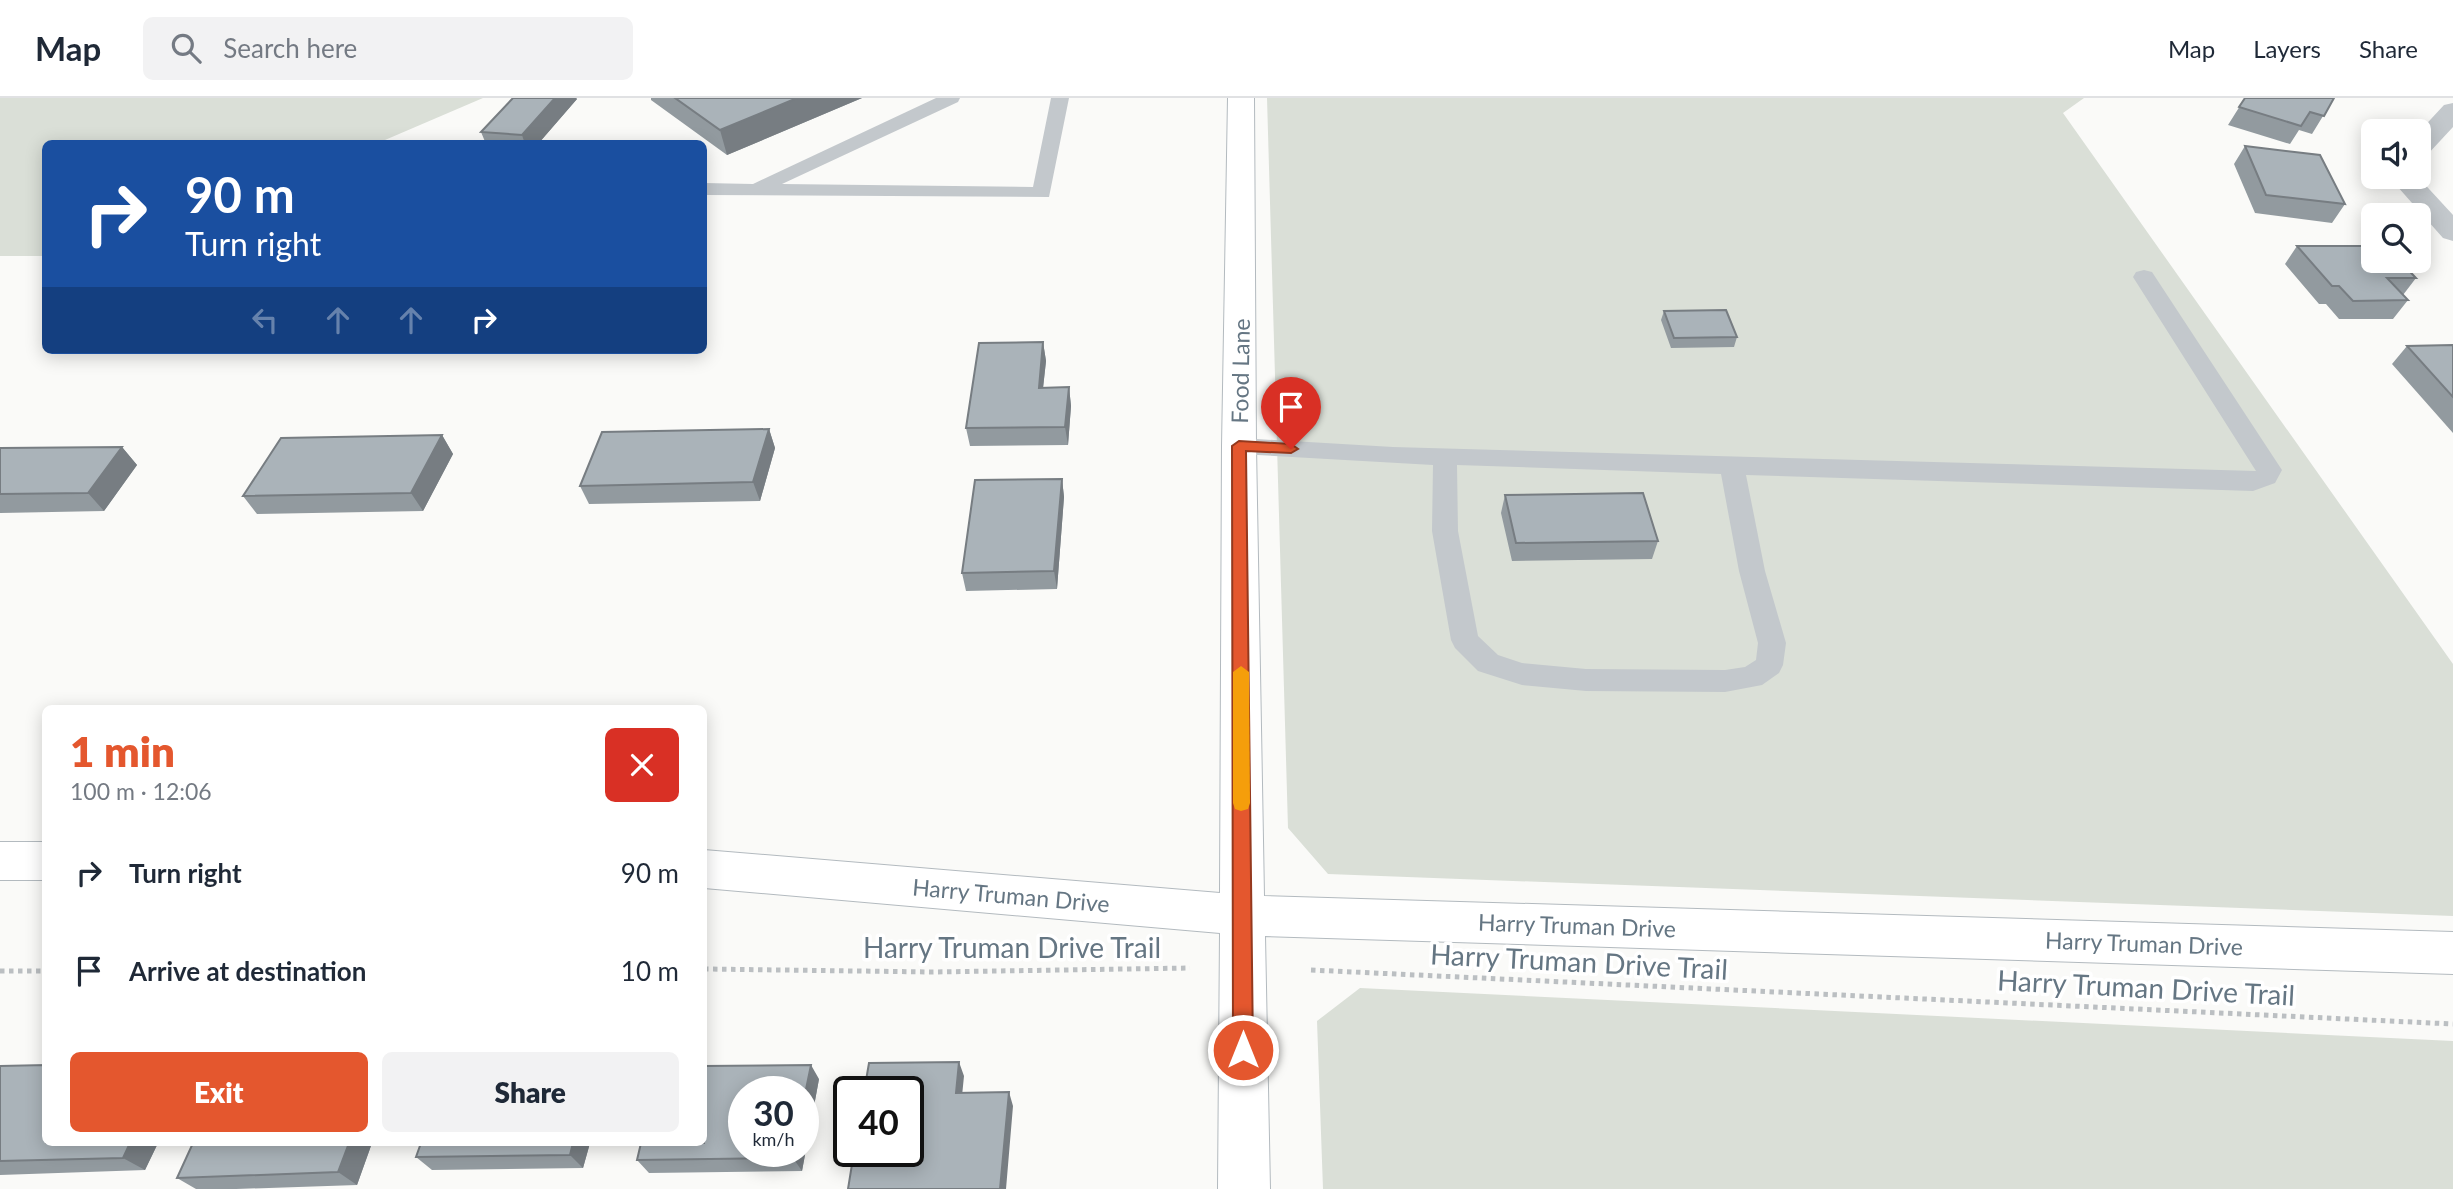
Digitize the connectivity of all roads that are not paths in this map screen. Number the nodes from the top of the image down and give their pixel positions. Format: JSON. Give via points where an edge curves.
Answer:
{"nodes":[{"id":1,"x":951,"y":98,"type":"edge"},
{"id":2,"x":1060,"y":98,"type":"edge"},
{"id":3,"x":1241,"y":98,"type":"edge"},
{"id":4,"x":2453,"y":111,"type":"edge"},
{"id":5,"x":2431,"y":135,"type":"edge"},
{"id":6,"x":707,"y":189,"type":"edge"},
{"id":7,"x":2414,"y":189,"type":"edge"},
{"id":8,"x":752,"y":190,"type":"junction"},
{"id":9,"x":2453,"y":232,"type":"edge"},
{"id":10,"x":2144,"y":277,"type":"dead end"},
{"id":11,"x":1239,"y":446,"type":"junction"},
{"id":12,"x":1445,"y":456,"type":"junction"},
{"id":13,"x":1732,"y":465,"type":"junction"},
{"id":14,"x":0,"y":861,"type":"edge"},
{"id":15,"x":42,"y":861,"type":"edge"},
{"id":16,"x":707,"y":869,"type":"edge"},
{"id":17,"x":1242,"y":915,"type":"junction"},
{"id":18,"x":2453,"y":953,"type":"edge"},
{"id":19,"x":1244,"y":1189,"type":"edge"}],
"edges":[{"from":1,"to":8,"type":"lane"},
{"from":2,"to":8,"type":"lane","via":[[1042,194]]},
{"from":3,"to":11,"type":"street","name":"Food Lane"},
{"from":4,"to":5,"type":"street"},
{"from":6,"to":8,"type":"lane"},
{"from":7,"to":9,"type":"street"},
{"from":10,"to":13,"type":"lane","via":[[2269,470],[2266,477],[2253,482]]},
{"from":11,"to":12,"type":"lane"},
{"from":11,"to":17,"type":"street","name":"Food Lane"},
{"from":12,"to":13,"type":"lane"},
{"from":12,"to":13,"type":"lane","via":[[1445,531],[1465,640],[1488,663],[1522,674],[1587,680],[1725,681],[1752,677],[1769,665],[1772,643],[1752,571]]},
{"from":14,"to":15,"type":"street"},
{"from":16,"to":17,"type":"street","name":"Harry Truman Drive"},
{"from":17,"to":18,"type":"street","name":"Harry Truman Drive"},
{"from":17,"to":19,"type":"street","name":"Food Lane"}]}
